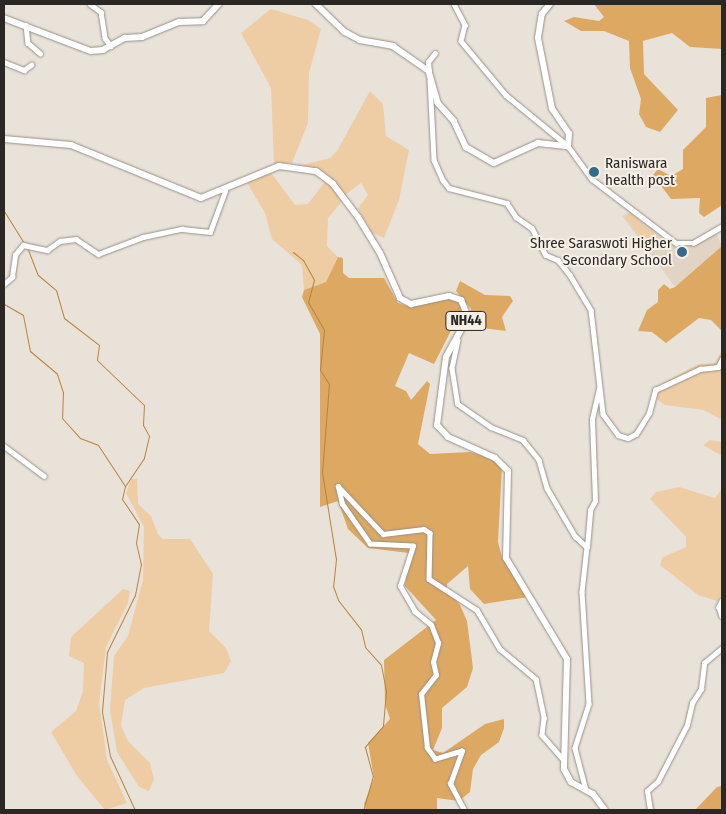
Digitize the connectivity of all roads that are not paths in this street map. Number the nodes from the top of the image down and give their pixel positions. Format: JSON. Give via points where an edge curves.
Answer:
{"nodes":[{"id":1,"x":90,"y":4,"type":"edge"},
{"id":2,"x":219,"y":4,"type":"edge"},
{"id":3,"x":316,"y":4,"type":"edge"},
{"id":4,"x":454,"y":4,"type":"edge"},
{"id":5,"x":550,"y":4,"type":"edge"},
{"id":6,"x":4,"y":18,"type":"edge"},
{"id":7,"x":24,"y":22,"type":"junction"},
{"id":8,"x":111,"y":46,"type":"junction"},
{"id":9,"x":435,"y":53,"type":"dead end"},
{"id":10,"x":40,"y":54,"type":"dead end"},
{"id":11,"x":4,"y":62,"type":"edge"},
{"id":12,"x":31,"y":65,"type":"dead end"},
{"id":13,"x":429,"y":72,"type":"junction"},
{"id":14,"x":4,"y":139,"type":"edge"},
{"id":15,"x":568,"y":146,"type":"junction"},
{"id":16,"x":225,"y":191,"type":"junction"},
{"id":17,"x":722,"y":226,"type":"edge"},
{"id":18,"x":4,"y":284,"type":"edge"},
{"id":19,"x":462,"y":331,"type":"junction"},
{"id":20,"x":722,"y":359,"type":"edge"},
{"id":21,"x":599,"y":389,"type":"junction"},
{"id":22,"x":4,"y":446,"type":"edge"},
{"id":23,"x":44,"y":476,"type":"dead end"},
{"id":24,"x":588,"y":547,"type":"junction"},
{"id":25,"x":722,"y":601,"type":"edge"},
{"id":26,"x":722,"y":616,"type":"edge"},
{"id":27,"x":722,"y":648,"type":"edge"},
{"id":28,"x":563,"y":759,"type":"junction"},
{"id":29,"x":586,"y":790,"type":"junction"},
{"id":30,"x":464,"y":810,"type":"edge"},
{"id":31,"x":605,"y":810,"type":"edge"},
{"id":32,"x":650,"y":810,"type":"edge"}],
"edges":[{"from":1,"to":8,"type":"street","via":[[101,12],[104,38]]},
{"from":2,"to":8,"type":"main road","via":[[204,21],[179,22],[142,37],[125,38]]},
{"from":3,"to":13,"type":"main road","via":[[346,32],[360,40],[393,46]]},
{"from":4,"to":15,"type":"street","via":[[465,25],[461,41],[506,95]]},
{"from":5,"to":15,"type":"main road","via":[[542,14],[538,38],[552,109],[568,134]]},
{"from":6,"to":7,"type":"main road"},
{"from":7,"to":8,"type":"main road","via":[[91,51]]},
{"from":7,"to":10,"type":"street","via":[[29,28],[28,43]]},
{"from":9,"to":13,"type":"street","via":[[428,62]]},
{"from":11,"to":12,"type":"street","via":[[24,70]]},
{"from":13,"to":15,"type":"main road","via":[[438,103],[454,121],[466,147],[477,156],[494,163],[538,143]]},
{"from":13,"to":21,"type":"street","via":[[431,136],[438,170],[449,188],[507,203],[516,218],[532,228],[546,255],[558,260],[570,275],[591,310],[591,330],[601,370]]},
{"from":14,"to":16,"type":"main road","number":"NH44","via":[[71,145],[201,198]]},
{"from":15,"to":17,"type":"street","via":[[592,179],[676,243],[693,243]]},
{"from":16,"to":18,"type":"street","via":[[210,232],[182,229],[117,243],[98,254],[76,239],[60,241],[46,250],[23,245],[14,255],[12,277]]},
{"from":16,"to":19,"type":"main road","number":"NH44","via":[[279,166],[316,171],[333,184],[358,217],[400,298],[411,304],[456,297],[468,313]]},
{"from":19,"to":24,"type":"street","via":[[452,368],[458,404],[491,427],[523,440],[540,460],[547,488],[575,536]]},
{"from":19,"to":28,"type":"main road","number":"NH44","via":[[446,356],[437,424],[448,437],[495,458],[508,471],[506,558],[567,659]]},
{"from":20,"to":21,"type":"street","via":[[718,367],[700,369],[655,390],[649,413],[628,438],[618,435],[603,414]]},
{"from":21,"to":24,"type":"street","via":[[592,419],[595,500],[590,510]]},
{"from":22,"to":23,"type":"street"},
{"from":24,"to":29,"type":"street","via":[[582,592],[589,704],[575,748]]},
{"from":25,"to":26,"type":"street"},
{"from":27,"to":32,"type":"street","via":[[704,664],[701,689],[692,703],[687,725],[658,781],[647,791]]},
{"from":28,"to":29,"type":"main road","number":"NH44","via":[[571,782]]},
{"from":28,"to":30,"type":"street","via":[[542,735],[544,718],[536,679],[500,649],[477,610],[429,579],[430,533],[424,529],[383,534],[338,486],[342,504],[370,544],[413,546],[400,586],[415,612],[431,625],[438,643],[433,662],[436,675],[420,694],[427,748],[435,759],[462,751],[450,784]]},
{"from":29,"to":31,"type":"main road","number":"NH44"}]}
